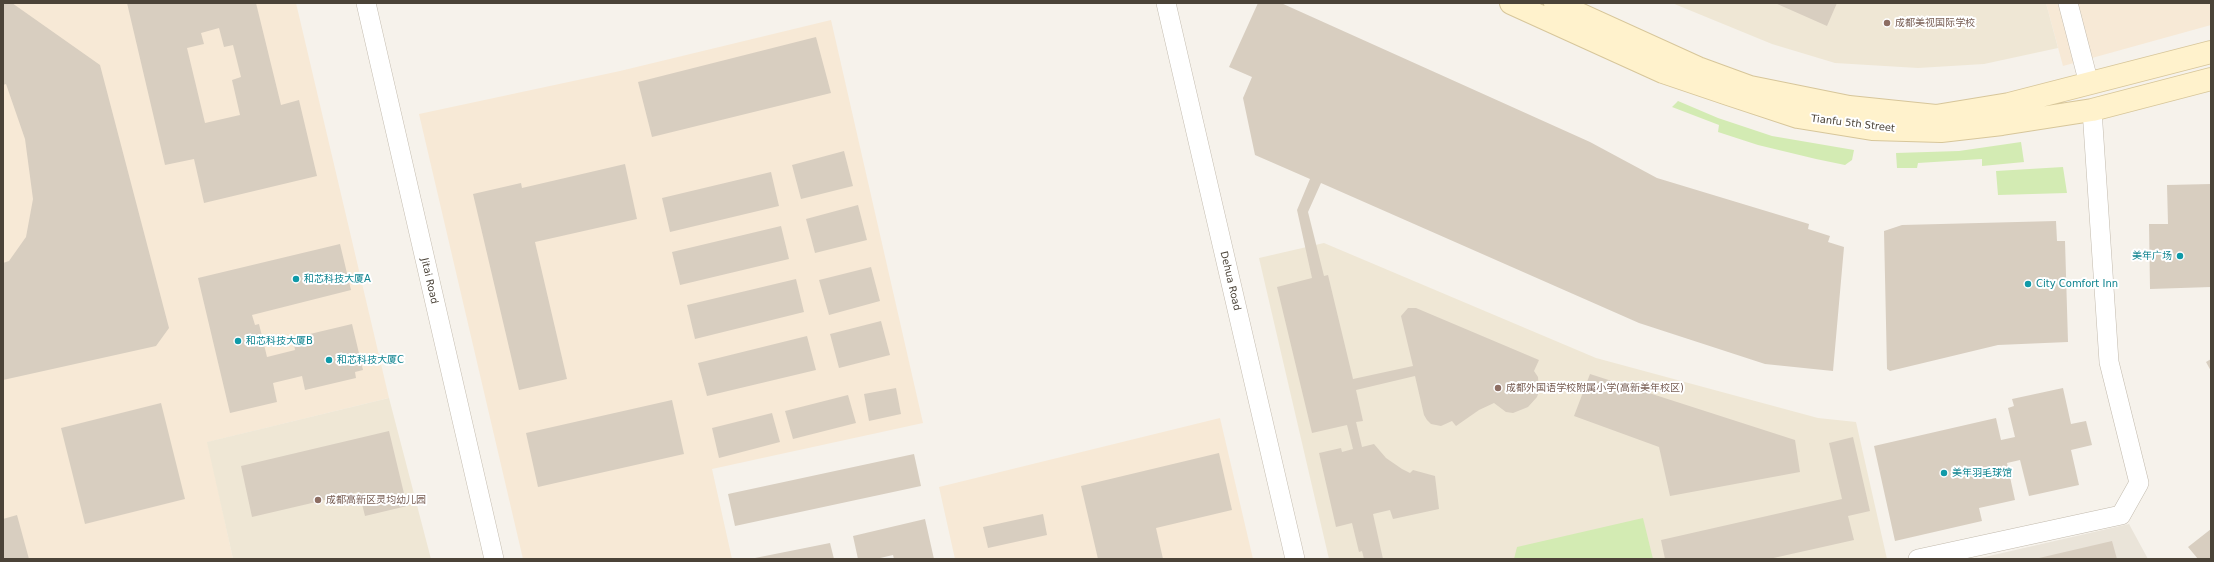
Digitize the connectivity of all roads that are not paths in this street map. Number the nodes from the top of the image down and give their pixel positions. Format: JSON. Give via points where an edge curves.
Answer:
{"nodes":[{"id":1,"x":366,"y":3,"type":"edge"},
{"id":2,"x":1166,"y":3,"type":"edge"},
{"id":3,"x":1511,"y":3,"type":"edge"},
{"id":4,"x":1555,"y":3,"type":"edge"},
{"id":5,"x":2068,"y":3,"type":"edge"},
{"id":6,"x":2211,"y":52,"type":"edge"},
{"id":7,"x":2211,"y":79,"type":"edge"},
{"id":8,"x":2090,"y":84,"type":"junction"},
{"id":9,"x":2092,"y":110,"type":"junction"},
{"id":10,"x":494,"y":559,"type":"edge"},
{"id":11,"x":1294,"y":559,"type":"edge"},
{"id":12,"x":1918,"y":559,"type":"edge"}],
"edges":[{"from":1,"to":10,"type":"street","name":"Jitai Road"},
{"from":2,"to":11,"type":"street","name":"Dehua Road"},
{"from":3,"to":9,"type":"street","name":"Tianfu 5th Street","via":[[1663,72],[1798,117],[1872,129],[1941,132]]},
{"from":4,"to":8,"type":"street","name":"Tianfu 5th Street","via":[[1705,71],[1750,87],[1849,107],[1936,116],[2009,104]]},
{"from":5,"to":8,"type":"street"},
{"from":6,"to":8,"type":"street","name":"Tianfu 5th Street"},
{"from":7,"to":9,"type":"street","name":"Tianfu 5th Street"},
{"from":9,"to":12,"type":"street","via":[[2109,362],[2139,483],[2121,515]]}]}
